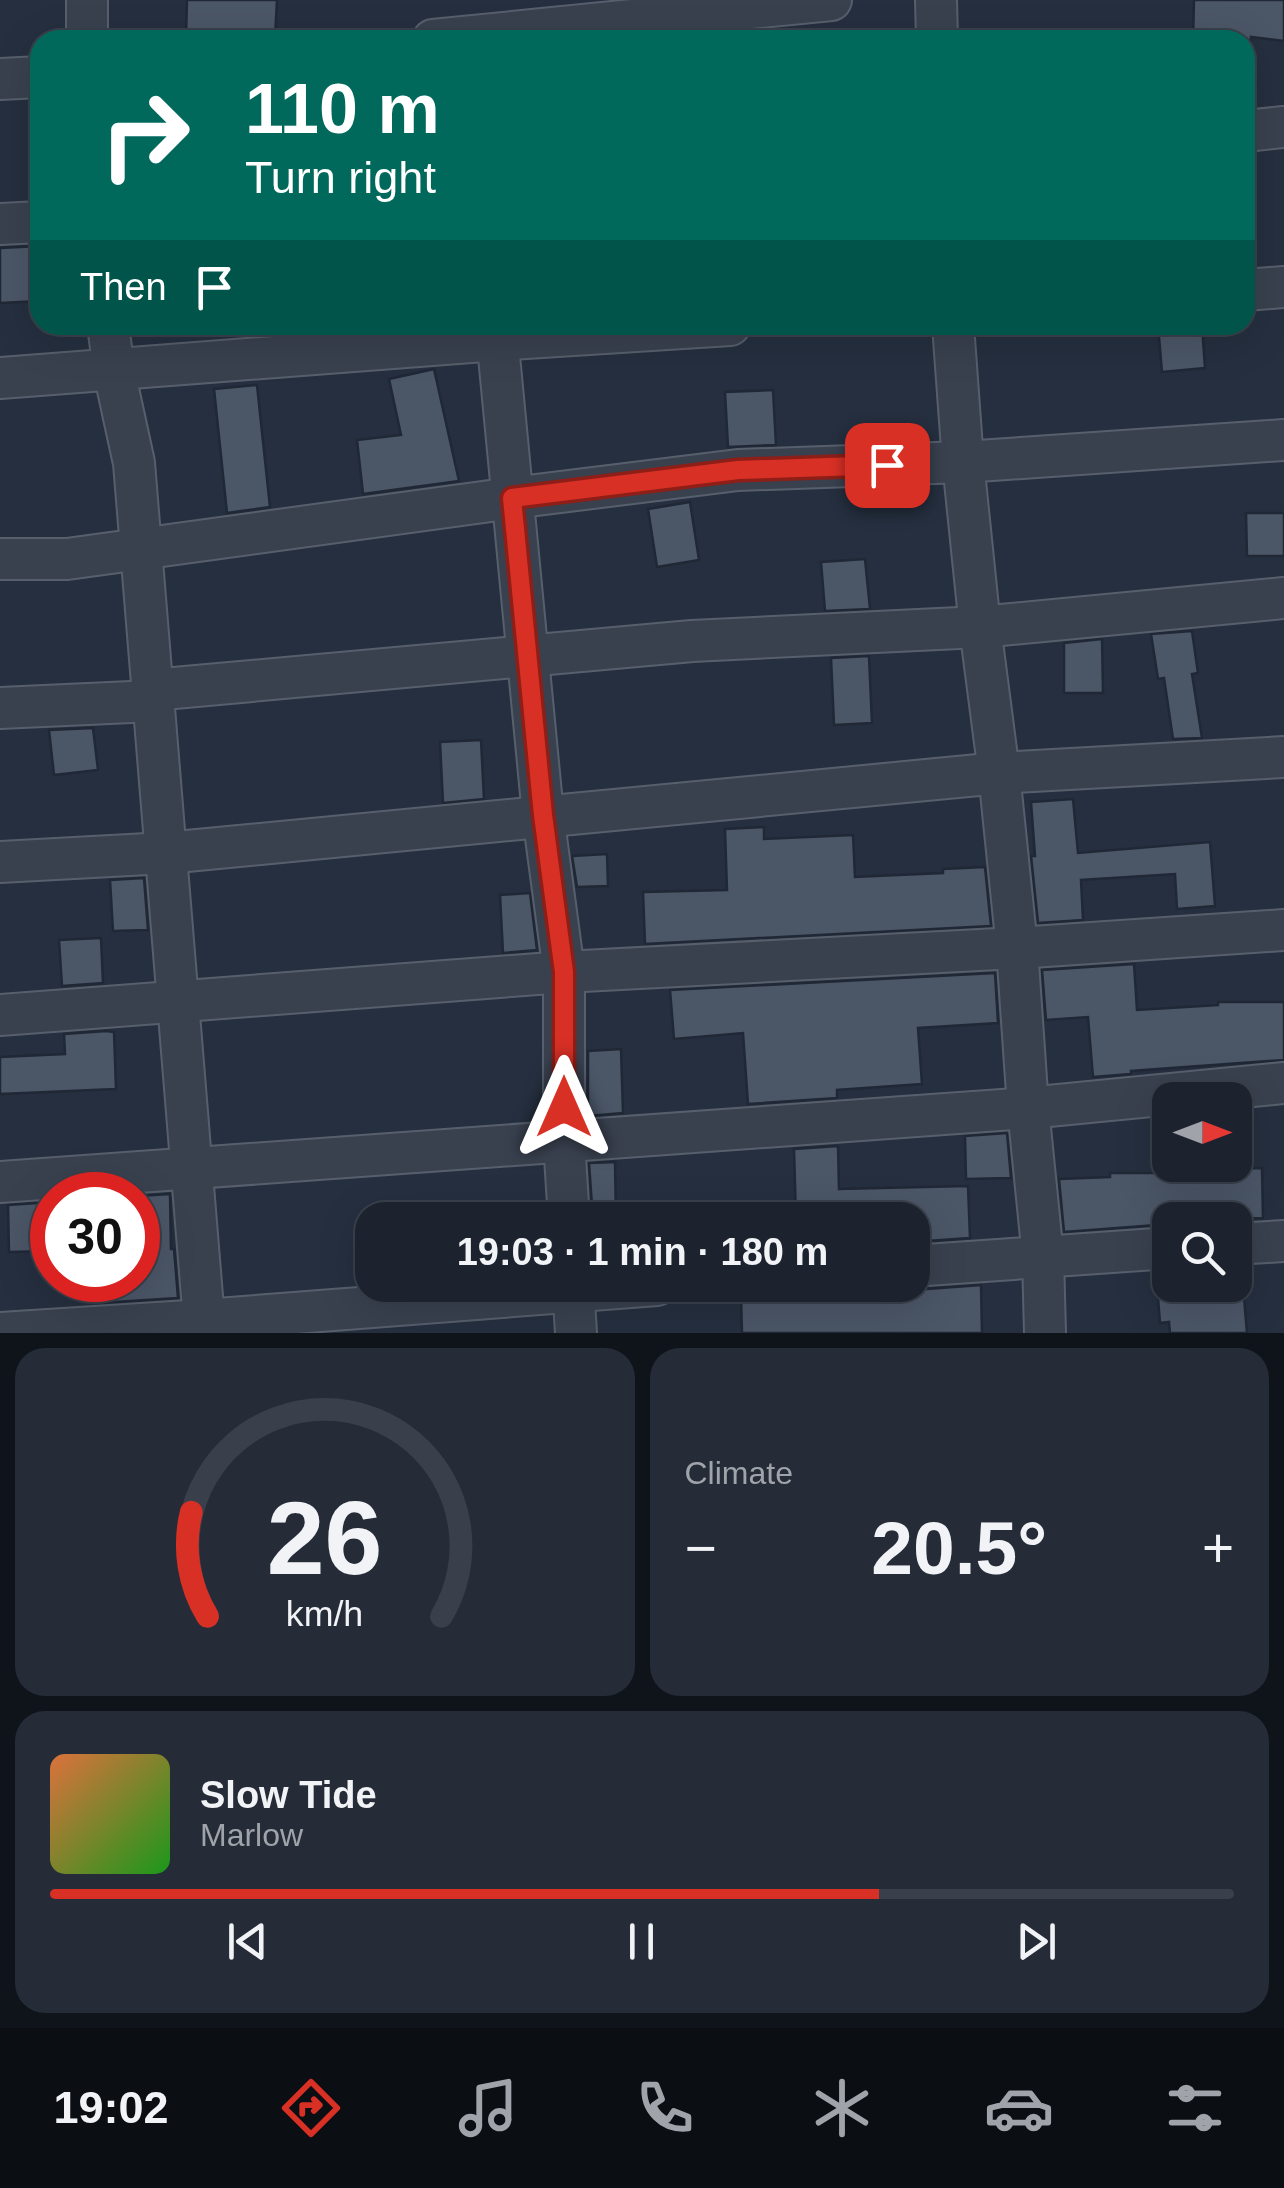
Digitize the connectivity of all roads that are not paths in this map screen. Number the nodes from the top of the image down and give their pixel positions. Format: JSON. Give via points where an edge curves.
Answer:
{"nodes":[{"id":1,"x":87,"y":0,"type":"edge"},
{"id":2,"x":831,"y":0,"type":"edge"},
{"id":3,"x":936,"y":0,"type":"edge"},
{"id":4,"x":460,"y":29,"type":"edge"},
{"id":5,"x":87,"y":30,"type":"edge"},
{"id":6,"x":937,"y":30,"type":"edge"},
{"id":7,"x":30,"y":78,"type":"edge"},
{"id":8,"x":0,"y":79,"type":"edge"},
{"id":9,"x":1284,"y":127,"type":"edge"},
{"id":10,"x":1255,"y":130,"type":"edge"},
{"id":11,"x":30,"y":222,"type":"edge"},
{"id":12,"x":0,"y":224,"type":"edge"},
{"id":13,"x":1284,"y":287,"type":"edge"},
{"id":14,"x":1255,"y":289,"type":"edge"},
{"id":15,"x":109,"y":335,"type":"edge"},
{"id":16,"x":476,"y":335,"type":"edge"},
{"id":17,"x":496,"y":335,"type":"edge"},
{"id":18,"x":954,"y":335,"type":"edge"},
{"id":19,"x":114,"y":371,"type":"junction"},
{"id":20,"x":0,"y":378,"type":"edge"},
{"id":21,"x":1284,"y":440,"type":"edge"},
{"id":22,"x":964,"y":462,"type":"junction"},
{"id":23,"x":512,"y":498,"type":"junction"},
{"id":24,"x":140,"y":549,"type":"junction"},
{"id":25,"x":0,"y":559,"type":"edge"},
{"id":26,"x":1284,"y":598,"type":"edge"},
{"id":27,"x":980,"y":627,"type":"junction"},
{"id":28,"x":528,"y":657,"type":"junction"},
{"id":29,"x":152,"y":696,"type":"junction"},
{"id":30,"x":0,"y":708,"type":"edge"},
{"id":31,"x":1284,"y":757,"type":"edge"},
{"id":32,"x":999,"y":773,"type":"junction"},
{"id":33,"x":543,"y":815,"type":"junction"},
{"id":34,"x":166,"y":852,"type":"junction"},
{"id":35,"x":0,"y":862,"type":"edge"},
{"id":36,"x":1284,"y":930,"type":"edge"},
{"id":37,"x":1017,"y":948,"type":"junction"},
{"id":38,"x":564,"y":972,"type":"junction"},
{"id":39,"x":178,"y":1001,"type":"junction"},
{"id":40,"x":0,"y":1014,"type":"edge"},
{"id":41,"x":1284,"y":1084,"type":"edge"},
{"id":42,"x":1028,"y":1108,"type":"junction"},
{"id":43,"x":564,"y":1141,"type":"junction"},
{"id":44,"x":191,"y":1168,"type":"junction"},
{"id":45,"x":0,"y":1182,"type":"edge"},
{"id":46,"x":568,"y":1202,"type":"edge"},
{"id":47,"x":1284,"y":1240,"type":"edge"},
{"id":48,"x":1252,"y":1243,"type":"edge"},
{"id":49,"x":1152,"y":1249,"type":"edge"},
{"id":50,"x":1043,"y":1257,"type":"junction"},
{"id":51,"x":930,"y":1265,"type":"edge"},
{"id":52,"x":437,"y":1302,"type":"edge"},
{"id":53,"x":574,"y":1302,"type":"edge"},
{"id":54,"x":205,"y":1326,"type":"edge"},
{"id":55,"x":0,"y":1333,"type":"edge"},
{"id":56,"x":576,"y":1333,"type":"edge"},
{"id":57,"x":1046,"y":1333,"type":"edge"}],
"edges":[{"from":1,"to":5,"type":"street"},
{"from":2,"to":4,"type":"street"},
{"from":3,"to":6,"type":"street"},
{"from":7,"to":8,"type":"street"},
{"from":9,"to":10,"type":"street"},
{"from":11,"to":12,"type":"street"},
{"from":13,"to":14,"type":"street"},
{"from":15,"to":19,"type":"street"},
{"from":16,"to":19,"type":"street"},
{"from":17,"to":23,"type":"street"},
{"from":18,"to":22,"type":"street"},
{"from":19,"to":20,"type":"street"},
{"from":19,"to":24,"type":"street","via":[[134,463]]},
{"from":21,"to":22,"type":"street"},
{"from":22,"to":23,"type":"street","via":[[738,470]]},
{"from":22,"to":27,"type":"street"},
{"from":23,"to":24,"type":"street"},
{"from":23,"to":28,"type":"street"},
{"from":24,"to":25,"type":"street"},
{"from":24,"to":29,"type":"street"},
{"from":26,"to":27,"type":"street"},
{"from":27,"to":28,"type":"street","via":[[692,640]]},
{"from":27,"to":32,"type":"street"},
{"from":28,"to":29,"type":"street"},
{"from":28,"to":33,"type":"street"},
{"from":29,"to":30,"type":"street"},
{"from":29,"to":34,"type":"street"},
{"from":31,"to":32,"type":"street"},
{"from":32,"to":33,"type":"street"},
{"from":32,"to":37,"type":"street"},
{"from":33,"to":34,"type":"street"},
{"from":33,"to":38,"type":"street"},
{"from":34,"to":35,"type":"street"},
{"from":34,"to":39,"type":"street"},
{"from":36,"to":37,"type":"street"},
{"from":37,"to":38,"type":"street"},
{"from":37,"to":42,"type":"street"},
{"from":38,"to":39,"type":"street"},
{"from":38,"to":43,"type":"street"},
{"from":39,"to":40,"type":"street"},
{"from":39,"to":44,"type":"street"},
{"from":41,"to":42,"type":"street"},
{"from":42,"to":43,"type":"street"},
{"from":42,"to":50,"type":"street"},
{"from":43,"to":44,"type":"street"},
{"from":43,"to":46,"type":"street"},
{"from":44,"to":45,"type":"street"},
{"from":44,"to":54,"type":"street"},
{"from":47,"to":48,"type":"street"},
{"from":49,"to":50,"type":"street"},
{"from":50,"to":51,"type":"street"},
{"from":50,"to":57,"type":"street"},
{"from":52,"to":54,"type":"street"},
{"from":53,"to":56,"type":"street"},
{"from":54,"to":55,"type":"street"}]}
